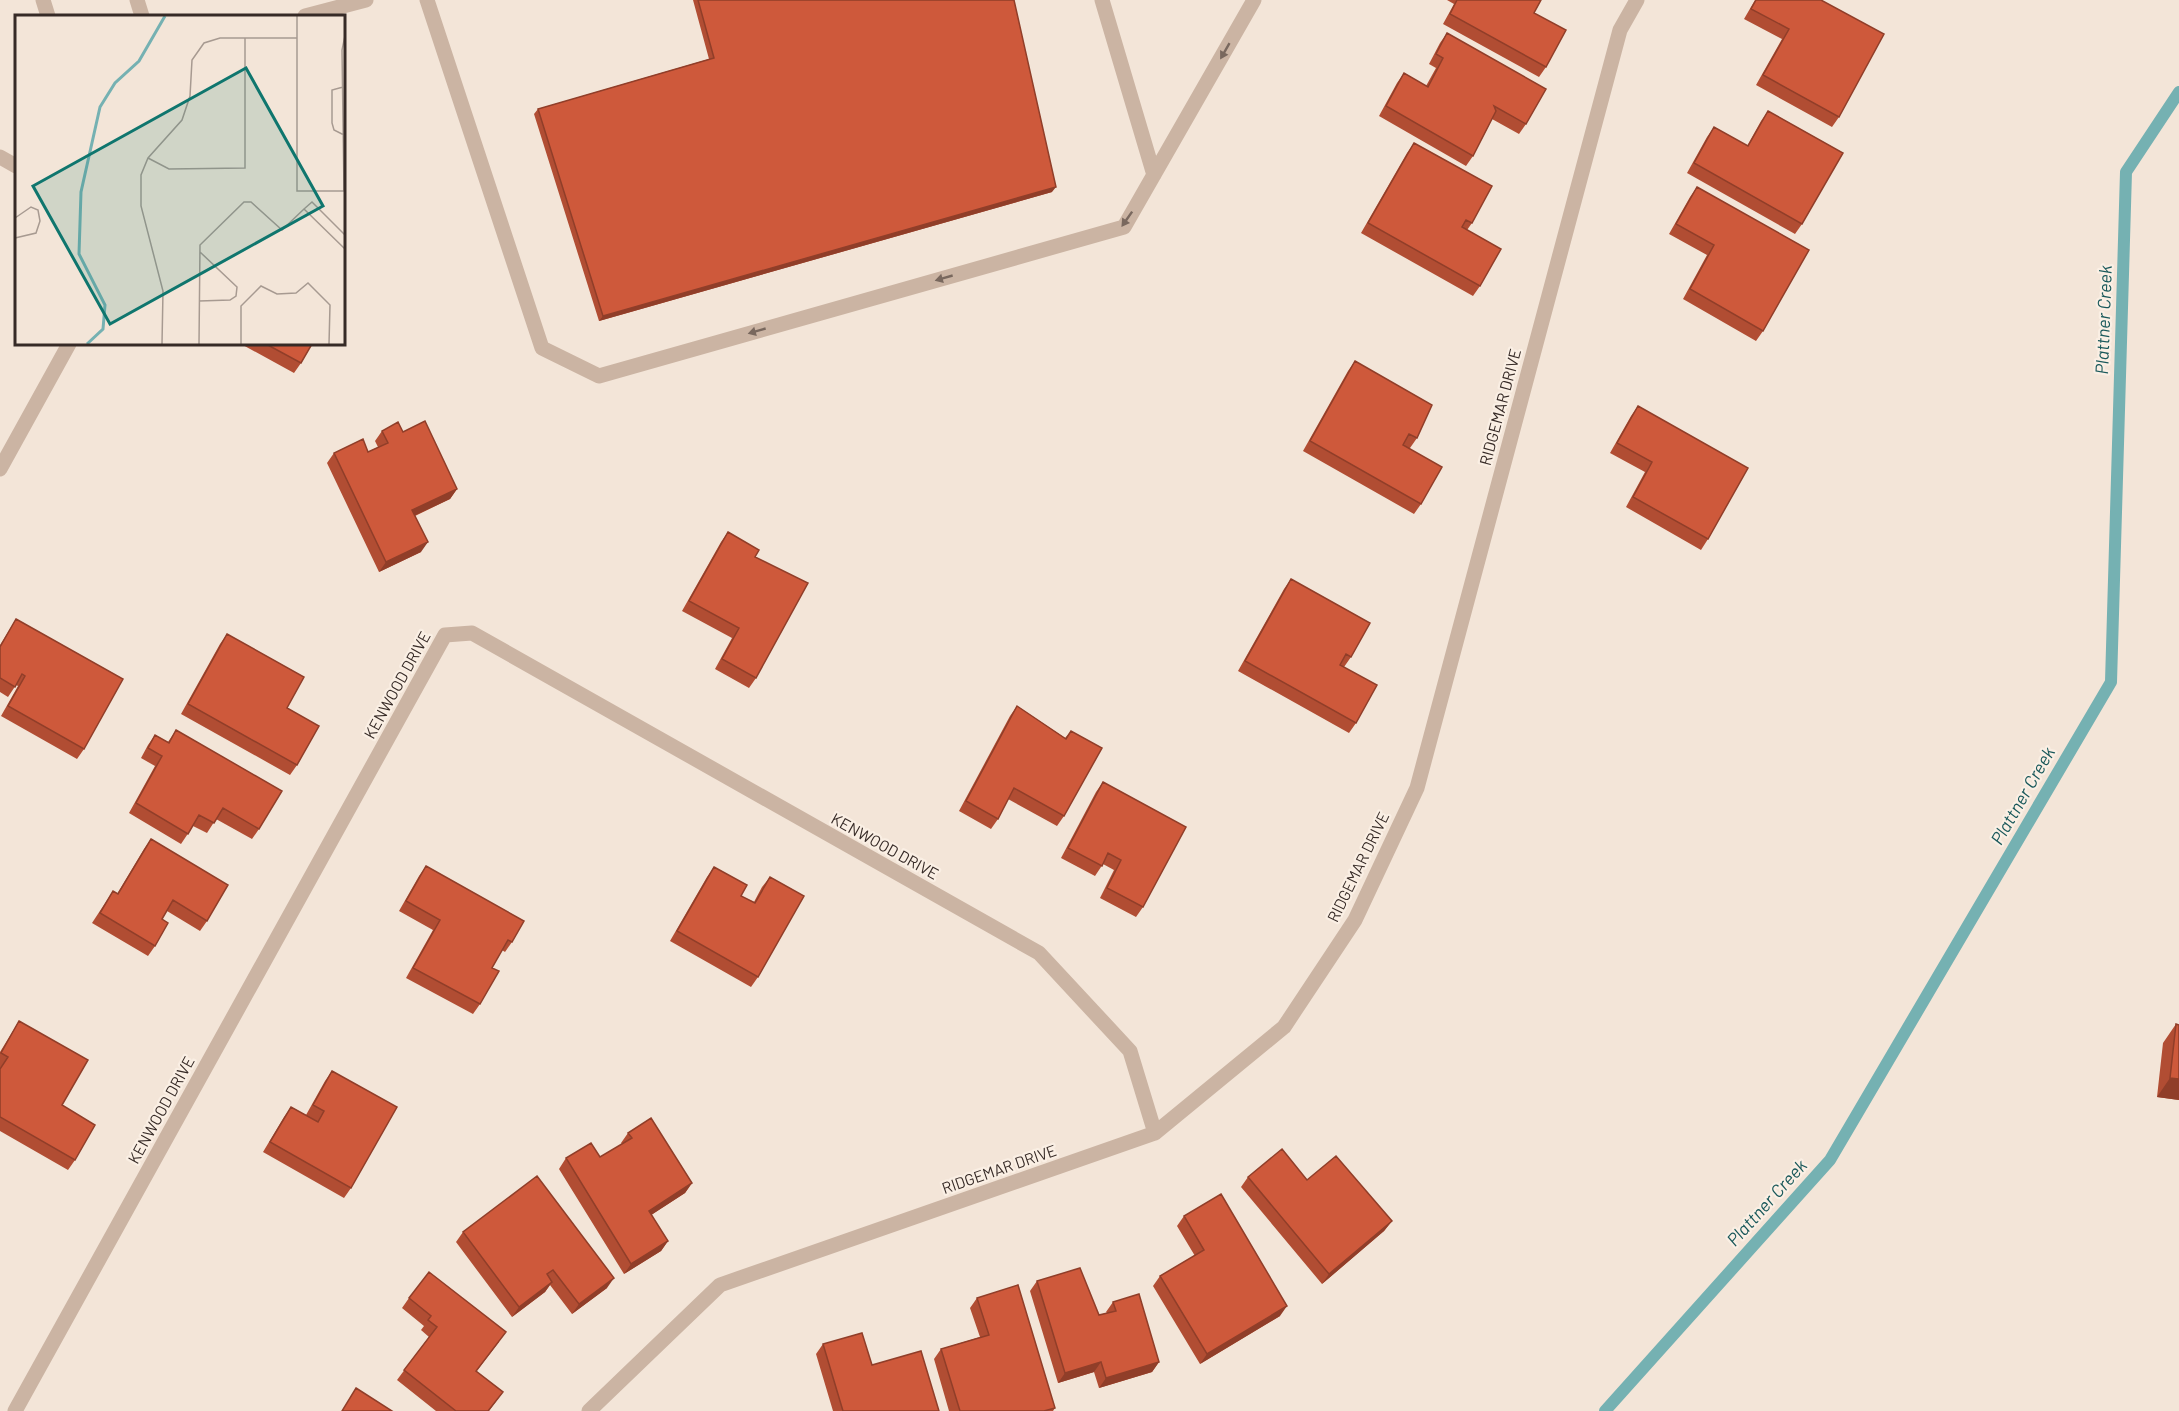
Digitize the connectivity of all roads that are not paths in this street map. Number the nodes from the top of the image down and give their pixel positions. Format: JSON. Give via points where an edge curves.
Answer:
{"nodes":[{"id":1,"x":43,"y":0,"type":"edge"},
{"id":2,"x":137,"y":0,"type":"edge"},
{"id":3,"x":366,"y":0,"type":"edge"},
{"id":4,"x":427,"y":0,"type":"edge"},
{"id":5,"x":1102,"y":0,"type":"edge"},
{"id":6,"x":1254,"y":0,"type":"edge"},
{"id":7,"x":1637,"y":0,"type":"edge"},
{"id":8,"x":48,"y":15,"type":"edge"},
{"id":9,"x":142,"y":15,"type":"edge"},
{"id":10,"x":309,"y":15,"type":"edge"},
{"id":11,"x":0,"y":157,"type":"edge"},
{"id":12,"x":15,"y":165,"type":"edge"},
{"id":13,"x":1154,"y":175,"type":"junction"},
{"id":14,"x":68,"y":345,"type":"edge"},
{"id":15,"x":0,"y":469,"type":"edge"},
{"id":16,"x":1155,"y":1134,"type":"junction"},
{"id":17,"x":15,"y":1411,"type":"edge"},
{"id":18,"x":589,"y":1411,"type":"edge"}],
"edges":[{"from":1,"to":8,"type":"street"},
{"from":2,"to":9,"type":"street"},
{"from":3,"to":10,"type":"street"},
{"from":13,"to":4,"type":"street","one_way":true,"via":[[1124,227],[599,376],[542,348]]},
{"from":5,"to":13,"type":"street"},
{"from":6,"to":13,"type":"street","one_way":true},
{"from":7,"to":16,"type":"street","name":"RIDGEMAR DRIVE","via":[[1620,30],[1417,788],[1355,920],[1284,1027]]},
{"from":11,"to":12,"type":"street"},
{"from":14,"to":15,"type":"street"},
{"from":16,"to":17,"type":"street","name":"KENWOOD DRIVE","via":[[1130,1051],[1040,953],[472,633],[445,635]]},
{"from":16,"to":18,"type":"street","name":"RIDGEMAR DRIVE","via":[[720,1285]]}]}
